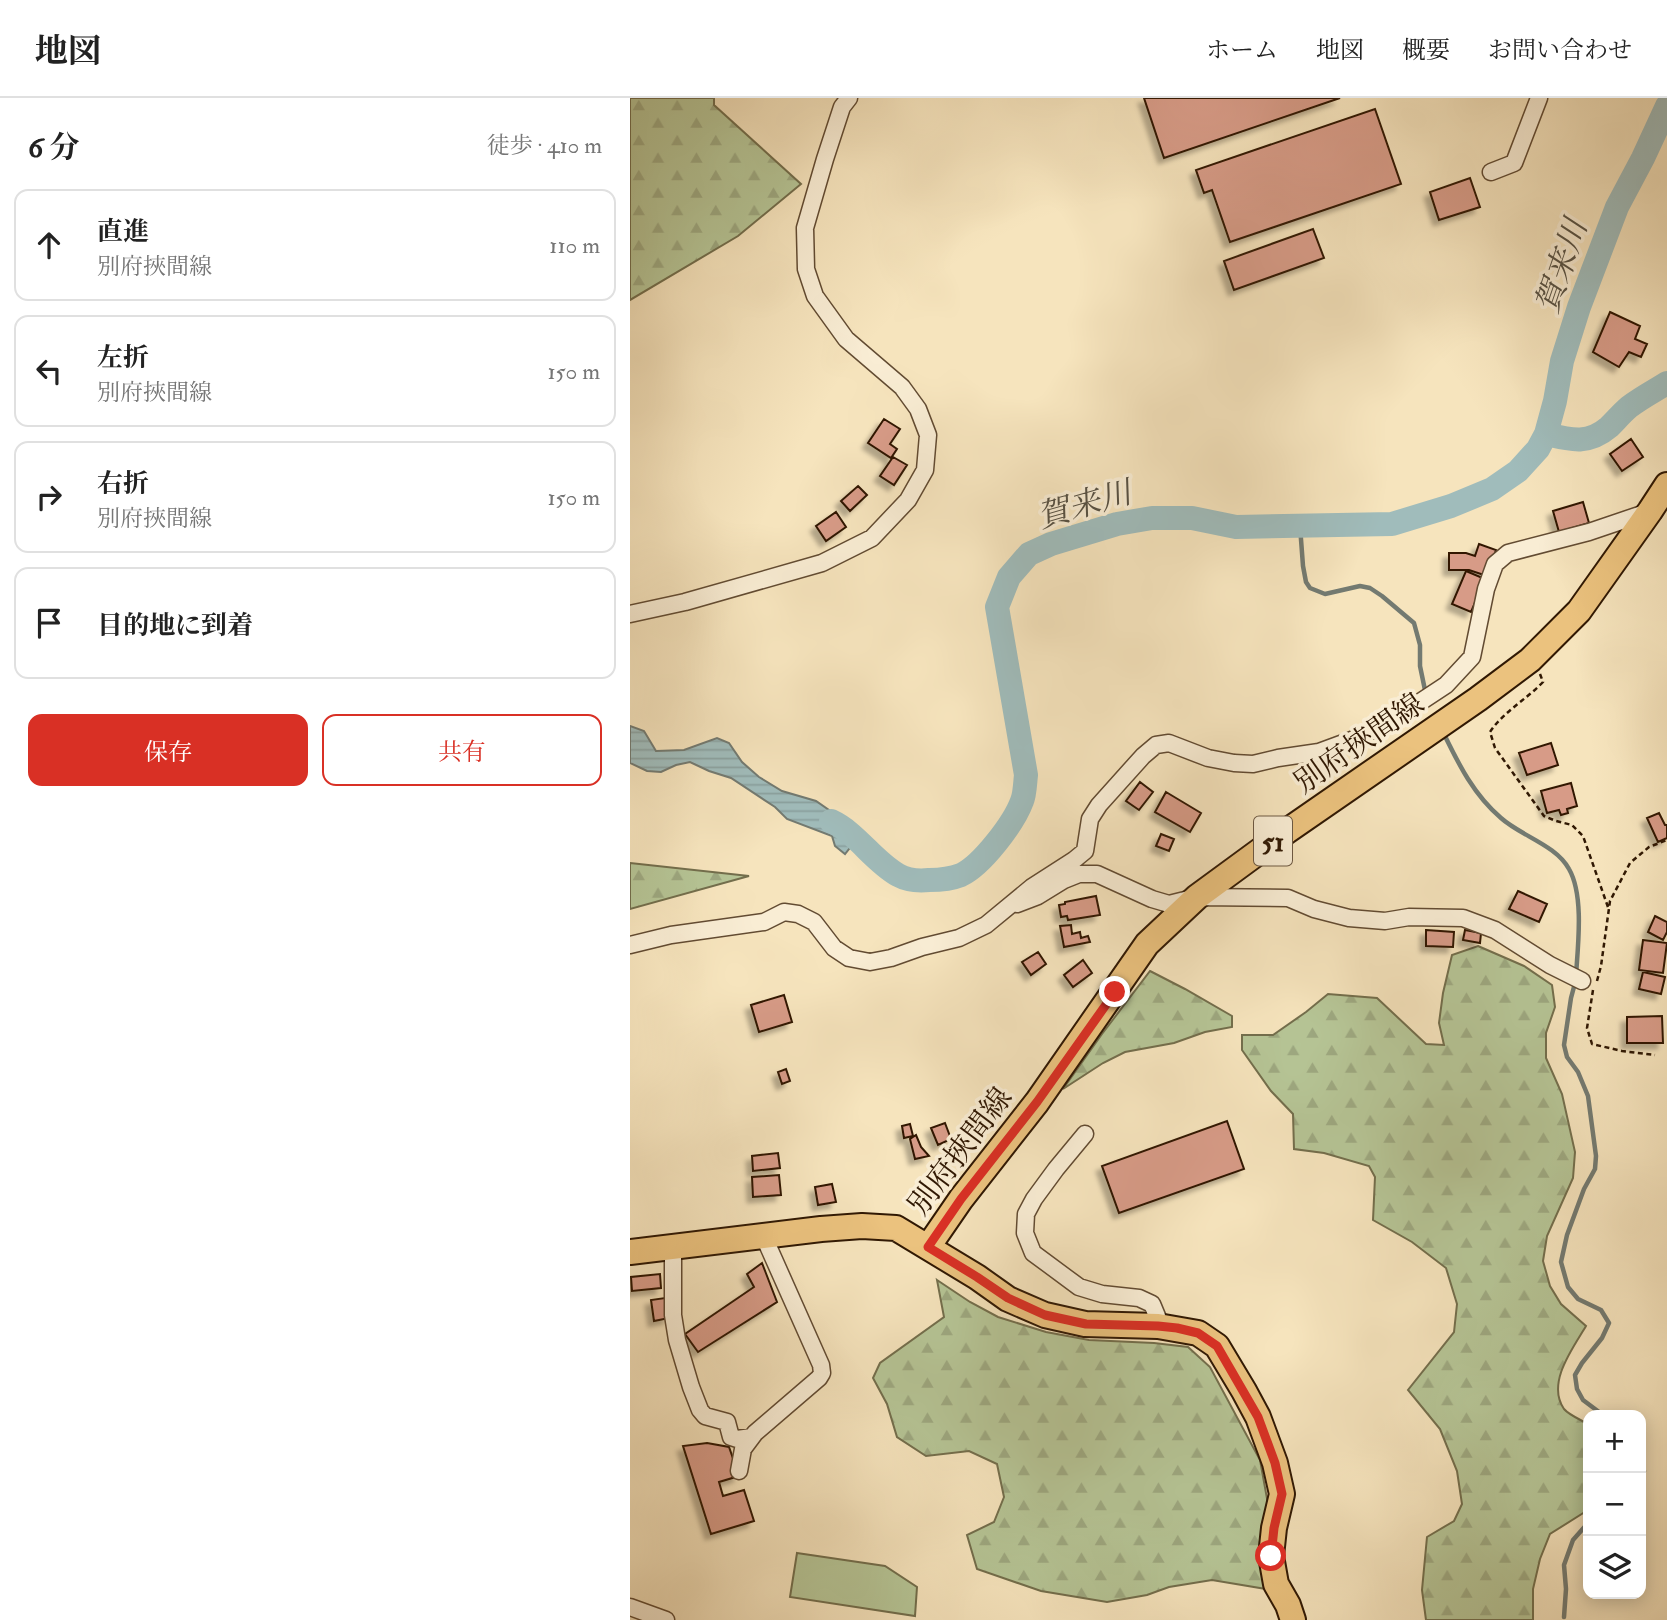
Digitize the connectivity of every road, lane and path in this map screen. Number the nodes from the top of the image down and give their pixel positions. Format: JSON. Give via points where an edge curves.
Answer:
{"nodes":[{"id":1,"x":849,"y":98,"type":"edge"},
{"id":2,"x":1539,"y":98,"type":"edge"},
{"id":3,"x":1491,"y":172,"type":"dead end"},
{"id":4,"x":1667,"y":486,"type":"edge"},
{"id":5,"x":1650,"y":512,"type":"junction"},
{"id":6,"x":630,"y":614,"type":"edge"},
{"id":7,"x":1540,"y":672,"type":"dead end"},
{"id":8,"x":1667,"y":840,"type":"edge"},
{"id":9,"x":1197,"y":897,"type":"junction"},
{"id":10,"x":1010,"y":907,"type":"junction"},
{"id":11,"x":1609,"y":910,"type":"junction"},
{"id":12,"x":630,"y":944,"type":"edge"},
{"id":13,"x":1582,"y":981,"type":"dead end"},
{"id":14,"x":1655,"y":1055,"type":"dead end"},
{"id":15,"x":1085,"y":1134,"type":"dead end"},
{"id":16,"x":764,"y":1237,"type":"junction"},
{"id":17,"x":673,"y":1247,"type":"junction"},
{"id":18,"x":928,"y":1247,"type":"junction"},
{"id":19,"x":630,"y":1252,"type":"edge"},
{"id":20,"x":1158,"y":1326,"type":"junction"},
{"id":21,"x":752,"y":1437,"type":"junction"},
{"id":22,"x":738,"y":1471,"type":"dead end"},
{"id":23,"x":630,"y":1607,"type":"edge"},
{"id":24,"x":666,"y":1620,"type":"edge"},
{"id":25,"x":1293,"y":1620,"type":"edge"}],
"edges":[{"from":1,"to":6,"type":"street","via":[[842,107],[805,228],[806,269],[815,296],[846,339],[902,387],[918,409],[928,435],[925,470],[908,500],[872,538],[822,563]]},
{"from":2,"to":3,"type":"street","via":[[1514,163]]},
{"from":4,"to":5,"type":"main road","name":"別府挾間線","number":"51"},
{"from":5,"to":9,"type":"main road","name":"別府挾間線","number":"51","via":[[1579,611],[1530,660]]},
{"from":5,"to":10,"type":"street","via":[[1508,553],[1495,564],[1486,589],[1472,657],[1446,685],[1357,738],[1320,752],[1253,764],[1208,758],[1169,743],[1156,745],[1099,805],[1090,819],[1086,850]]},
{"from":7,"to":11,"type":"path","via":[[1543,682],[1490,732],[1495,748],[1544,816],[1572,825],[1583,836]]},
{"from":8,"to":11,"type":"path","via":[[1649,847],[1630,863]]},
{"from":9,"to":10,"type":"street","via":[[1169,904],[1097,874],[1079,874]]},
{"from":9,"to":13,"type":"street","via":[[1288,898],[1349,918],[1385,921],[1409,916],[1462,918],[1495,930]]},
{"from":9,"to":18,"type":"main road","name":"別府挾間線","number":"51","via":[[1147,944]]},
{"from":10,"to":12,"type":"street","via":[[959,938],[870,962],[849,958],[834,948],[814,922],[784,912],[754,925]]},
{"from":11,"to":14,"type":"path","via":[[1587,1028],[1592,1044]]},
{"from":15,"to":20,"type":"street","via":[[1034,1199],[1026,1214],[1025,1233],[1033,1253],[1079,1287],[1152,1304]]},
{"from":16,"to":17,"type":"main road","name":"別府挾間線"},
{"from":16,"to":18,"type":"main road","name":"別府挾間線","via":[[862,1226],[896,1228]]},
{"from":16,"to":21,"type":"street","via":[[822,1373]]},
{"from":17,"to":19,"type":"main road","name":"別府挾間線"},
{"from":17,"to":21,"type":"street","via":[[677,1340],[700,1410],[727,1422],[731,1437]]},
{"from":18,"to":20,"type":"main road","name":"別府挾間線","via":[[1008,1298],[1045,1315],[1086,1324]]},
{"from":20,"to":25,"type":"main road","name":"別府挾間線","via":[[1198,1333],[1217,1346],[1258,1417],[1282,1494],[1271,1556],[1276,1584]]},
{"from":21,"to":22,"type":"street","via":[[743,1449]]},
{"from":23,"to":24,"type":"street"}]}
